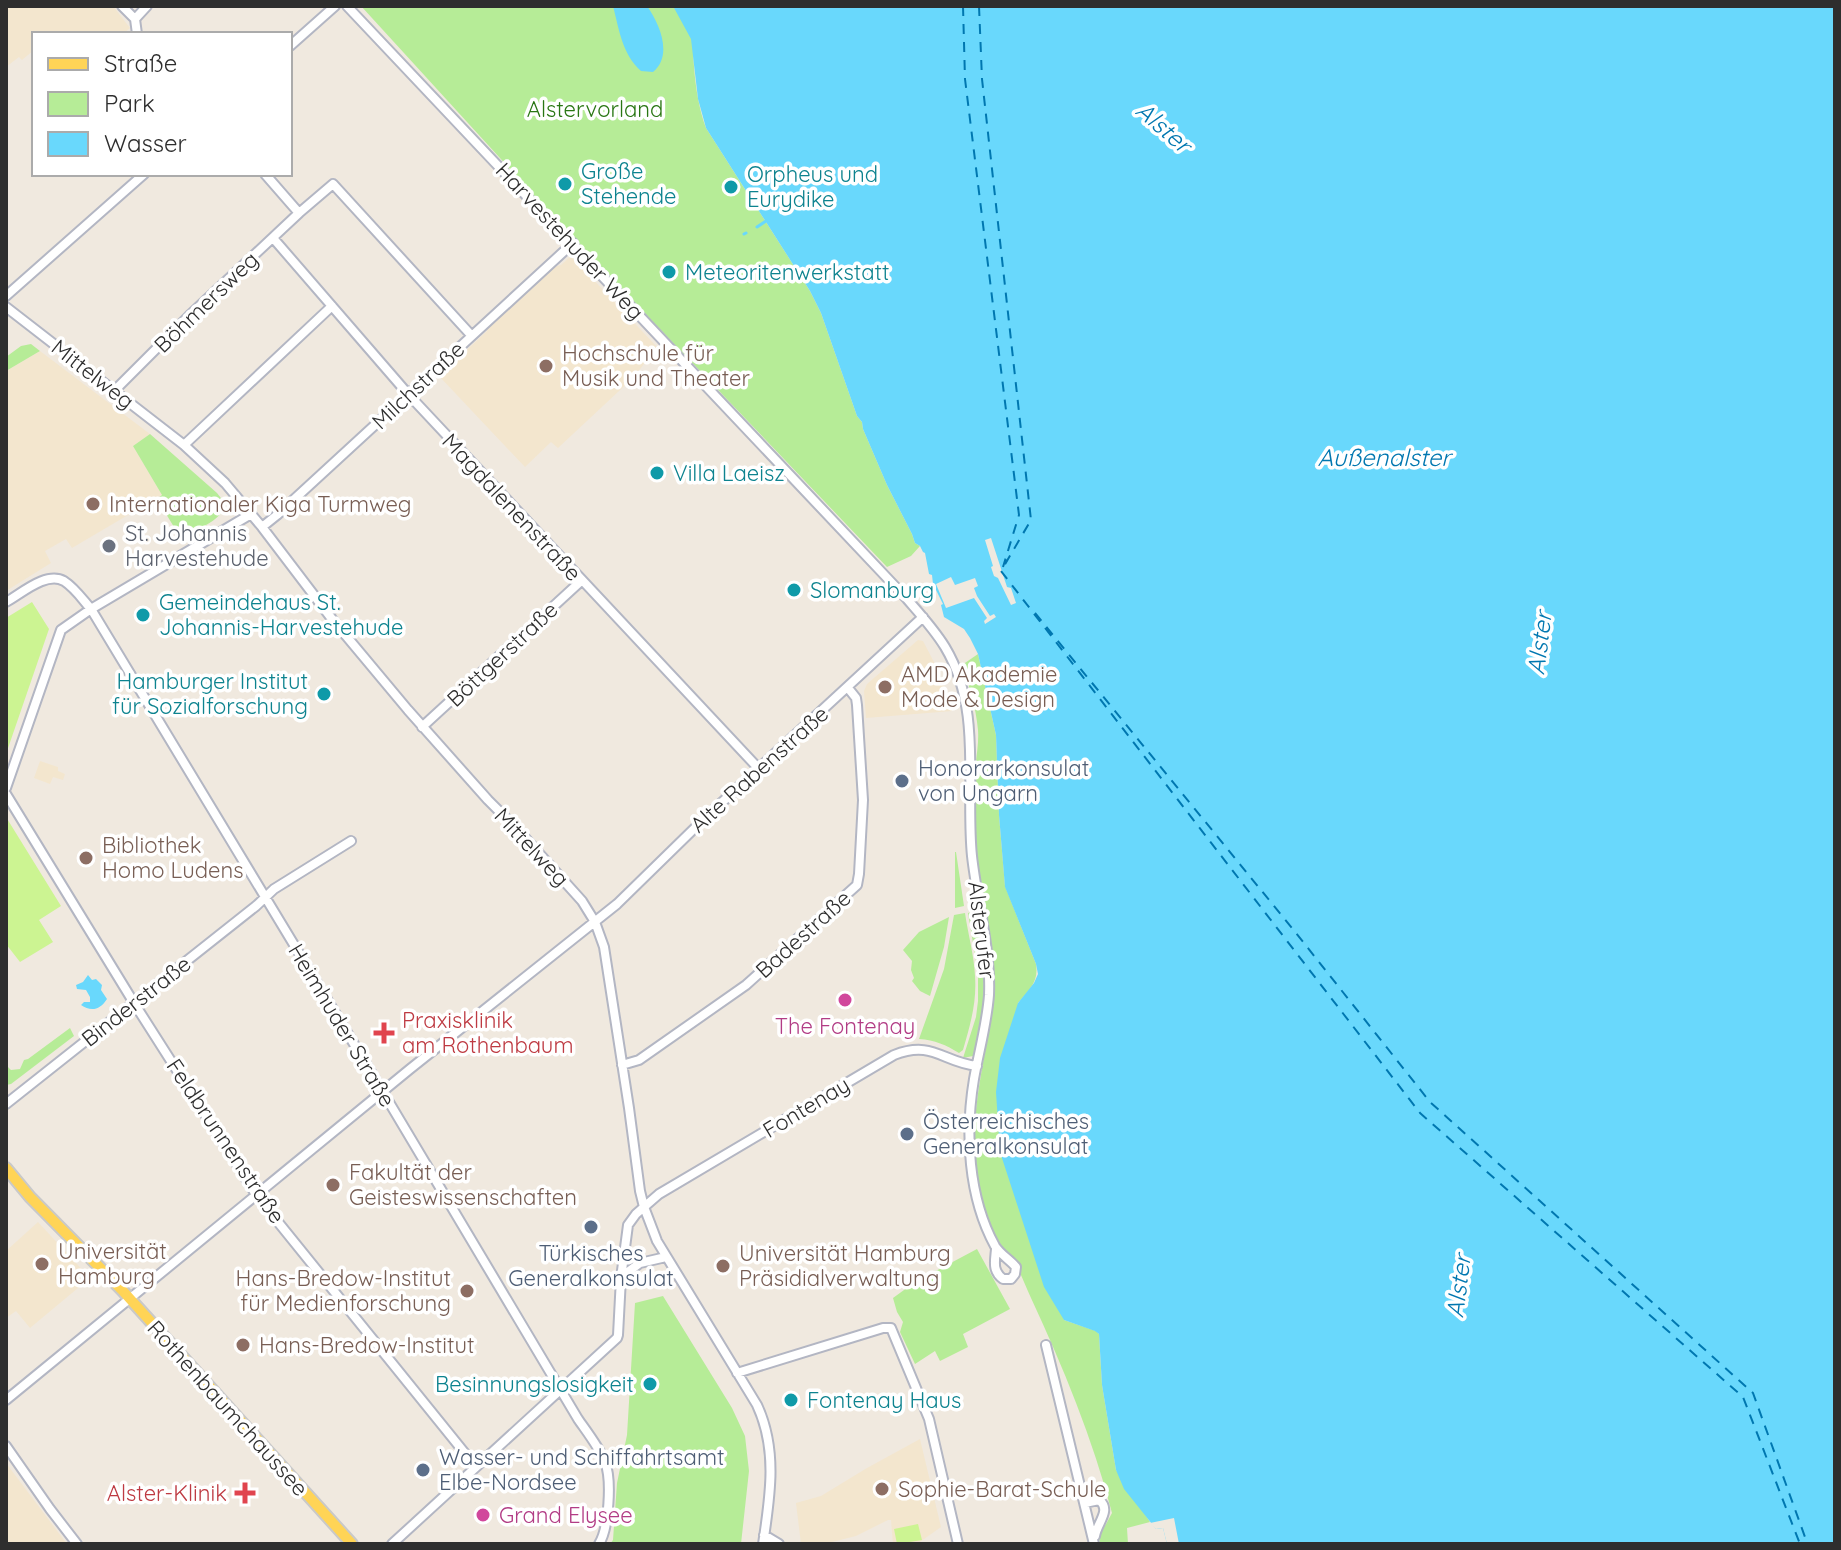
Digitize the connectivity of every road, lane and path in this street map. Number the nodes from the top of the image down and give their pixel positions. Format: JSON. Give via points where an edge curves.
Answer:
{"nodes":[{"id":1,"x":122,"y":6,"type":"edge"},
{"id":2,"x":147,"y":6,"type":"edge"},
{"id":3,"x":335,"y":6,"type":"edge"},
{"id":4,"x":347,"y":6,"type":"edge"},
{"id":5,"x":135,"y":19,"type":"junction"},
{"id":6,"x":137,"y":32,"type":"edge"},
{"id":7,"x":292,"y":44,"type":"edge"},
{"id":8,"x":142,"y":176,"type":"edge"},
{"id":9,"x":267,"y":176,"type":"edge"},
{"id":10,"x":299,"y":213,"type":"junction"},
{"id":11,"x":273,"y":238,"type":"junction"},
{"id":12,"x":573,"y":243,"type":"junction"},
{"id":13,"x":6,"y":296,"type":"edge"},
{"id":14,"x":332,"y":306,"type":"junction"},
{"id":15,"x":6,"y":307,"type":"edge"},
{"id":16,"x":471,"y":335,"type":"junction"},
{"id":17,"x":114,"y":391,"type":"junction"},
{"id":18,"x":408,"y":394,"type":"junction"},
{"id":19,"x":184,"y":445,"type":"junction"},
{"id":20,"x":251,"y":514,"type":"junction"},
{"id":21,"x":262,"y":527,"type":"junction"},
{"id":22,"x":581,"y":581,"type":"junction"},
{"id":23,"x":6,"y":602,"type":"edge"},
{"id":24,"x":91,"y":609,"type":"junction"},
{"id":25,"x":923,"y":617,"type":"junction"},
{"id":26,"x":848,"y":688,"type":"junction"},
{"id":27,"x":422,"y":727,"type":"junction"},
{"id":28,"x":759,"y":769,"type":"junction"},
{"id":29,"x":6,"y":788,"type":"edge"},
{"id":30,"x":6,"y":794,"type":"edge"},
{"id":31,"x":351,"y":841,"type":"dead end"},
{"id":32,"x":265,"y":898,"type":"junction"},
{"id":33,"x":595,"y":922,"type":"junction"},
{"id":34,"x":134,"y":1003,"type":"junction"},
{"id":35,"x":622,"y":1065,"type":"junction"},
{"id":36,"x":977,"y":1066,"type":"junction"},
{"id":37,"x":383,"y":1092,"type":"junction"},
{"id":38,"x":6,"y":1104,"type":"edge"},
{"id":39,"x":6,"y":1168,"type":"edge"},
{"id":40,"x":257,"y":1196,"type":"junction"},
{"id":41,"x":644,"y":1207,"type":"junction"},
{"id":42,"x":996,"y":1249,"type":"dead end"},
{"id":43,"x":666,"y":1257,"type":"junction"},
{"id":44,"x":621,"y":1278,"type":"junction"},
{"id":45,"x":130,"y":1299,"type":"junction"},
{"id":46,"x":1046,"y":1345,"type":"dead end"},
{"id":47,"x":737,"y":1373,"type":"junction"},
{"id":48,"x":561,"y":1390,"type":"junction"},
{"id":49,"x":6,"y":1400,"type":"edge"},
{"id":50,"x":6,"y":1446,"type":"edge"},
{"id":51,"x":476,"y":1467,"type":"junction"},
{"id":52,"x":1085,"y":1503,"type":"junction"},
{"id":53,"x":763,"y":1540,"type":"edge"},
{"id":54,"x":1094,"y":1543,"type":"edge"},
{"id":55,"x":77,"y":1544,"type":"edge"},
{"id":56,"x":352,"y":1544,"type":"edge"},
{"id":57,"x":392,"y":1544,"type":"edge"},
{"id":58,"x":599,"y":1544,"type":"edge"},
{"id":59,"x":779,"y":1544,"type":"edge"},
{"id":60,"x":958,"y":1544,"type":"edge"}],
"edges":[{"from":1,"to":5,"type":"street"},
{"from":2,"to":5,"type":"street"},
{"from":3,"to":7,"type":"street"},
{"from":4,"to":12,"type":"street","name":"Harvestehuder Weg"},
{"from":5,"to":6,"type":"street"},
{"from":8,"to":13,"type":"street"},
{"from":9,"to":10,"type":"street"},
{"from":10,"to":11,"type":"street","name":"Böhmersweg"},
{"from":10,"to":16,"type":"street","name":"Böhmersweg","via":[[333,184]]},
{"from":11,"to":14,"type":"street","name":"Magdalenenstraße"},
{"from":11,"to":17,"type":"street","name":"Böhmersweg"},
{"from":12,"to":16,"type":"street","name":"Milchstraße"},
{"from":12,"to":25,"type":"street","name":"Harvestehuder Weg"},
{"from":14,"to":18,"type":"street","name":"Magdalenenstraße"},
{"from":14,"to":19,"type":"street"},
{"from":15,"to":17,"type":"street","name":"Mittelweg"},
{"from":16,"to":18,"type":"street","name":"Milchstraße"},
{"from":17,"to":19,"type":"street","name":"Mittelweg"},
{"from":18,"to":21,"type":"street","name":"Milchstraße"},
{"from":18,"to":22,"type":"street","name":"Magdalenenstraße"},
{"from":19,"to":20,"type":"street","name":"Mittelweg"},
{"from":20,"to":21,"type":"street","name":"Mittelweg"},
{"from":20,"to":24,"type":"street"},
{"from":21,"to":27,"type":"street","name":"Mittelweg"},
{"from":22,"to":27,"type":"street","name":"Böttgerstraße"},
{"from":22,"to":28,"type":"street","name":"Magdalenenstraße"},
{"from":23,"to":24,"type":"street","name":"Heimhuder Straße","via":[[57,578]]},
{"from":24,"to":29,"type":"street","via":[[58,634]]},
{"from":24,"to":32,"type":"street","name":"Heimhuder Straße"},
{"from":25,"to":26,"type":"street","name":"Alte Rabenstraße"},
{"from":25,"to":36,"type":"street","name":"Alsterufer","via":[[956,669],[969,722],[972,855],[989,977]]},
{"from":26,"to":28,"type":"street","name":"Alte Rabenstraße"},
{"from":26,"to":35,"type":"street","name":"Badestraße","via":[[857,705],[863,800],[853,889],[745,985],[639,1060]]},
{"from":27,"to":33,"type":"street","name":"Mittelweg","via":[[582,901]]},
{"from":28,"to":33,"type":"street","name":"Alte Rabenstraße"},
{"from":30,"to":34,"type":"street","name":"Feldbrunnenstraße"},
{"from":31,"to":32,"type":"street","name":"Binderstraße"},
{"from":32,"to":34,"type":"street","name":"Binderstraße"},
{"from":32,"to":37,"type":"street","name":"Heimhuder Straße"},
{"from":33,"to":35,"type":"street","name":"Mittelweg","via":[[604,947]]},
{"from":33,"to":37,"type":"street","name":"Alte Rabenstraße"},
{"from":34,"to":38,"type":"street","name":"Binderstraße"},
{"from":34,"to":40,"type":"street","name":"Feldbrunnenstraße"},
{"from":35,"to":41,"type":"street","name":"Mittelweg"},
{"from":36,"to":41,"type":"street","name":"Fontenay","via":[[927,1050],[898,1053]]},
{"from":36,"to":42,"type":"street","name":"Alsterufer","via":[[971,1162]]},
{"from":37,"to":40,"type":"street","name":"Alte Rabenstraße"},
{"from":37,"to":48,"type":"street","name":"Heimhuder Straße"},
{"from":39,"to":45,"type":"main road","name":"Rothenbaumchaussee"},
{"from":40,"to":45,"type":"street","name":"Alte Rabenstraße"},
{"from":40,"to":51,"type":"street","name":"Feldbrunnenstraße"},
{"from":41,"to":43,"type":"street","name":"Mittelweg"},
{"from":41,"to":44,"type":"street","via":[[628,1225]]},
{"from":43,"to":44,"type":"street","via":[[640,1263]]},
{"from":43,"to":47,"type":"street","name":"Mittelweg"},
{"from":44,"to":48,"type":"street","via":[[617,1338]]},
{"from":45,"to":49,"type":"street","name":"Alte Rabenstraße"},
{"from":45,"to":56,"type":"main road","name":"Rothenbaumchaussee"},
{"from":46,"to":52,"type":"street"},
{"from":47,"to":53,"type":"street","name":"Mittelweg","via":[[768,1434],[771,1469]]},
{"from":47,"to":60,"type":"street","via":[[891,1328],[929,1419]]},
{"from":48,"to":51,"type":"street"},
{"from":48,"to":58,"type":"street","name":"Heimhuder Straße","via":[[605,1461],[605,1534]]},
{"from":50,"to":55,"type":"street"},
{"from":51,"to":57,"type":"street"},
{"from":52,"to":54,"type":"street"},
{"from":52,"to":54,"type":"street","via":[[1099,1500],[1105,1507]]},
{"from":53,"to":59,"type":"street"}]}
